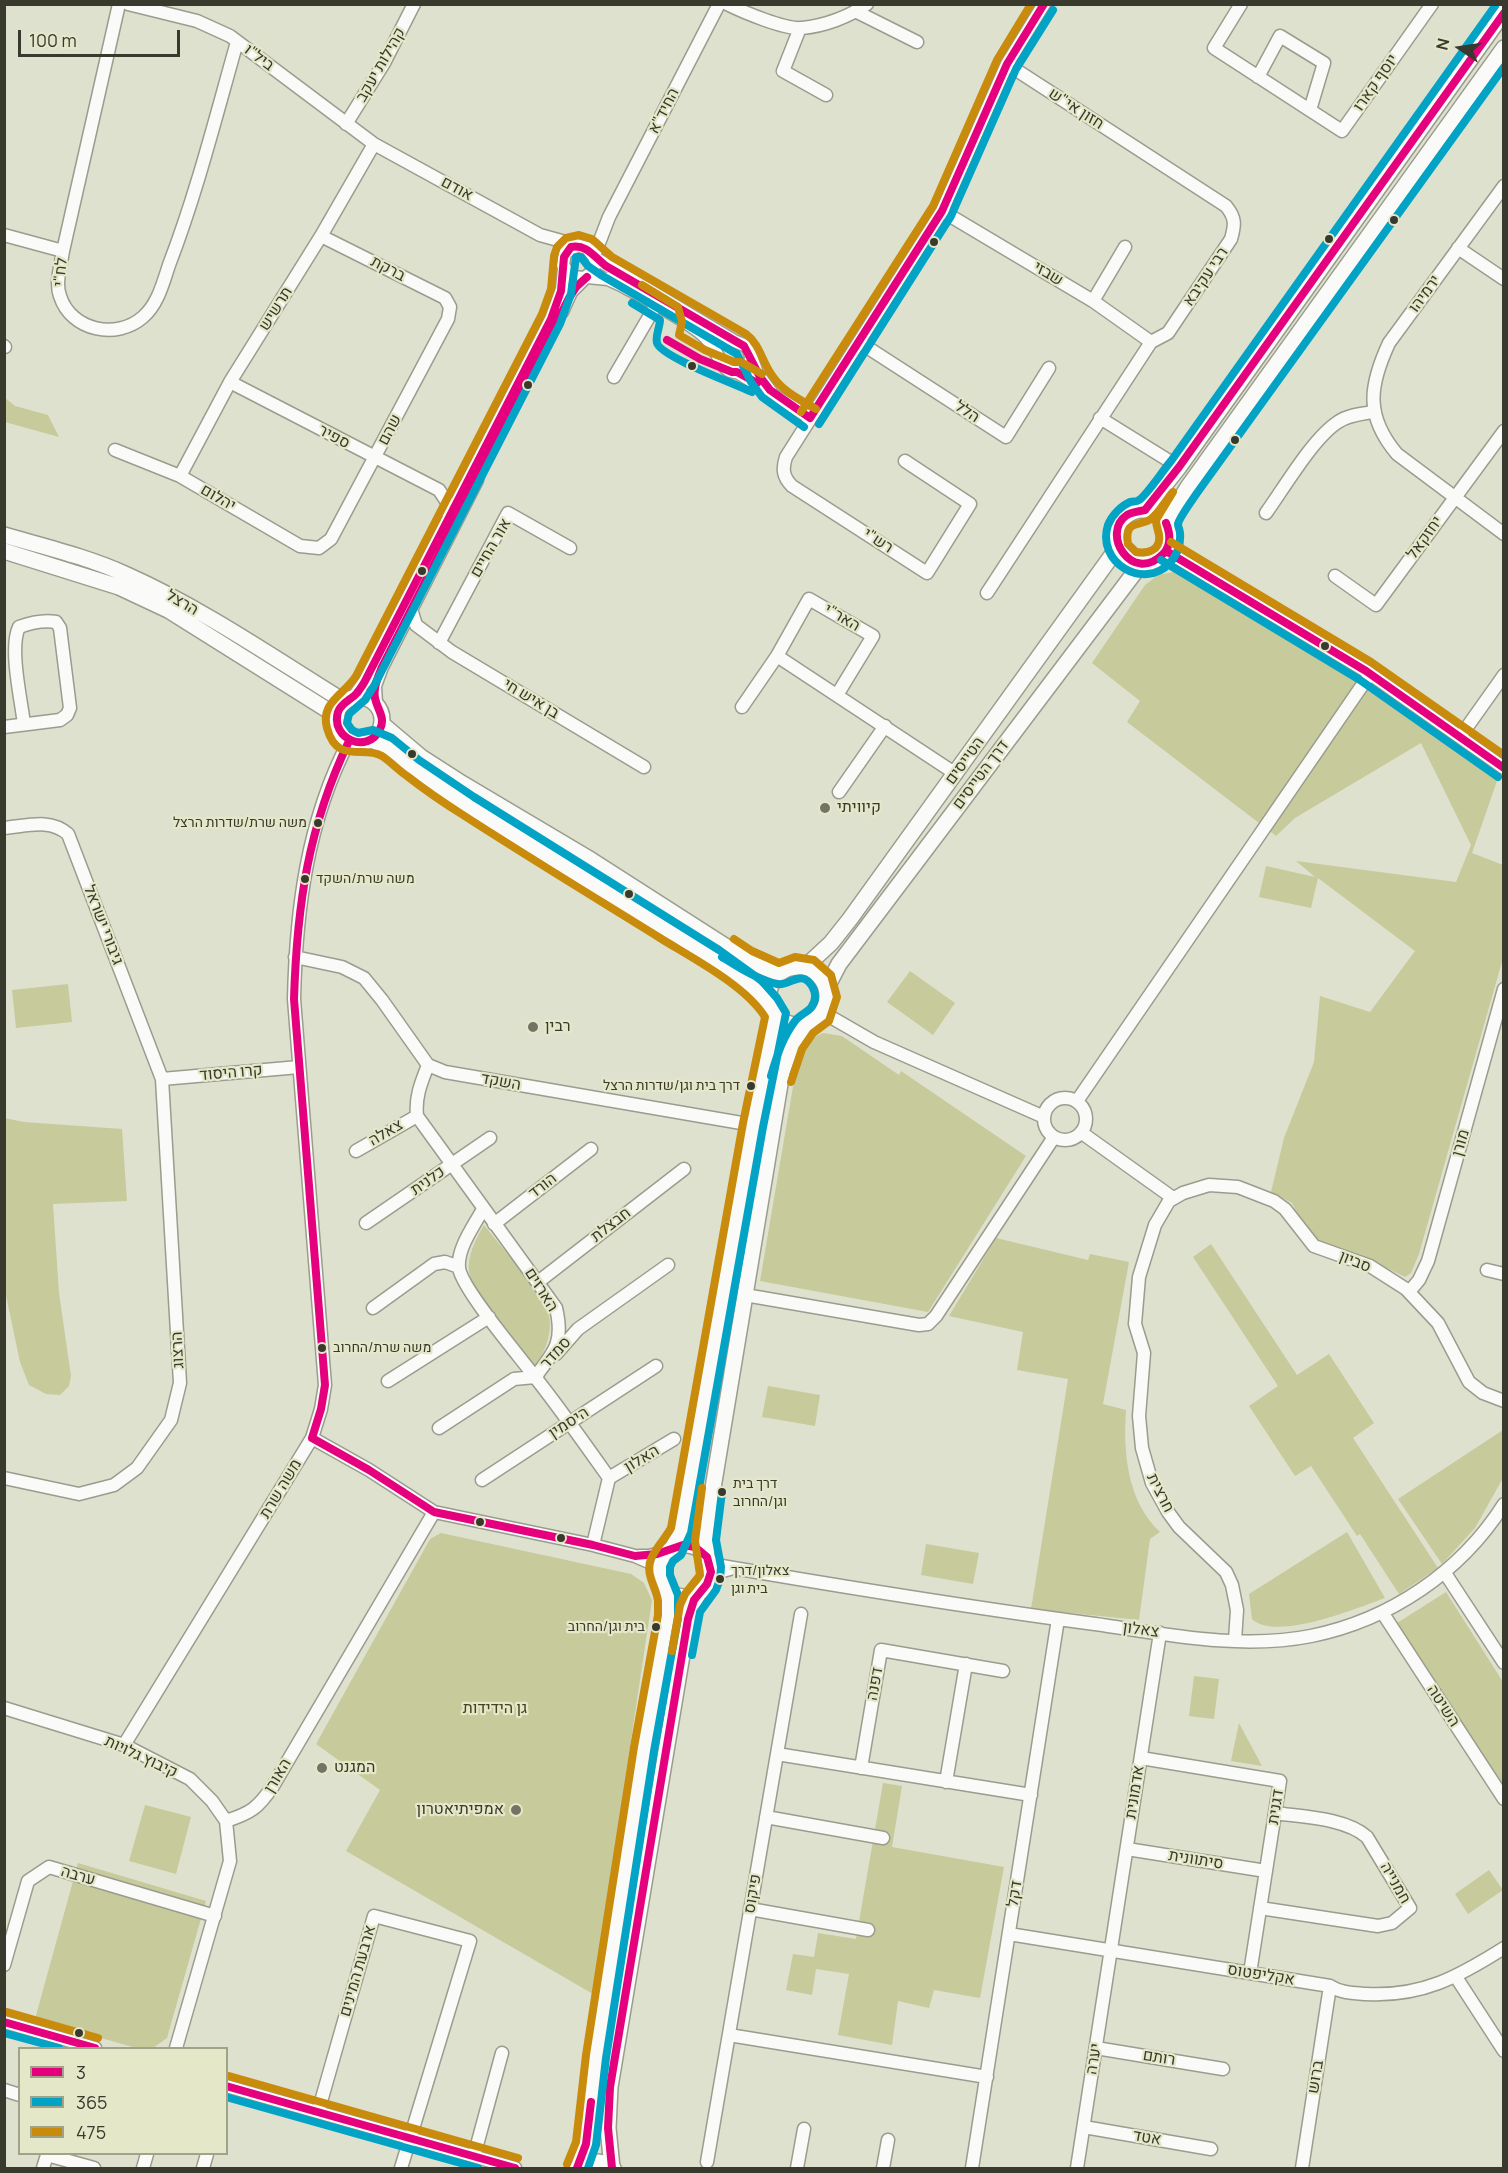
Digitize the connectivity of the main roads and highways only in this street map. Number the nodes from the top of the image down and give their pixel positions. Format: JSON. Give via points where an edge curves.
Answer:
{"nodes":[{"id":1,"x":1503,"y":12,"type":"edge"},
{"id":2,"x":1503,"y":48,"type":"edge"},
{"id":3,"x":1145,"y":510,"type":"junction"},
{"id":4,"x":1166,"y":523,"type":"junction"},
{"id":5,"x":4,"y":535,"type":"edge"},
{"id":6,"x":1118,"y":548,"type":"junction"},
{"id":7,"x":4,"y":551,"type":"edge"},
{"id":8,"x":1141,"y":564,"type":"junction"},
{"id":9,"x":349,"y":700,"type":"junction"},
{"id":10,"x":337,"y":716,"type":"junction"},
{"id":11,"x":382,"y":724,"type":"junction"},
{"id":12,"x":371,"y":740,"type":"junction"},
{"id":13,"x":804,"y":968,"type":"junction"},
{"id":14,"x":779,"y":974,"type":"junction"},
{"id":15,"x":826,"y":989,"type":"junction"},
{"id":16,"x":773,"y":1010,"type":"junction"},
{"id":17,"x":805,"y":1025,"type":"junction"},
{"id":18,"x":670,"y":1550,"type":"junction"},
{"id":19,"x":709,"y":1566,"type":"junction"},
{"id":20,"x":666,"y":1588,"type":"junction"},
{"id":21,"x":699,"y":1593,"type":"junction"},
{"id":22,"x":578,"y":2168,"type":"edge"},
{"id":23,"x":613,"y":2168,"type":"edge"}],
"edges":[{"from":1,"to":3,"type":"main road"},
{"from":2,"to":4,"type":"main road"},
{"from":3,"to":4,"type":"main road"},
{"from":3,"to":6,"type":"main road","via":[[1129,514],[1120,523],[1116,535]]},
{"from":4,"to":8,"type":"main road","via":[[1170,538],[1166,551],[1157,560]]},
{"from":5,"to":9,"type":"main road","name":"הרצל","via":[[125,574],[174,597]]},
{"from":6,"to":8,"type":"main road","via":[[1126,558]]},
{"from":6,"to":13,"type":"main road","name":"הטייסים","via":[[850,919]]},
{"from":7,"to":10,"type":"main road","name":"הרצל","via":[[119,587],[168,610]]},
{"from":8,"to":15,"type":"main road","name":"דרך הטייסים","via":[[839,964]]},
{"from":9,"to":10,"type":"main road"},
{"from":9,"to":11,"type":"main road","via":[[362,697],[376,704]]},
{"from":10,"to":12,"type":"main road","via":[[339,730],[349,741]]},
{"from":11,"to":12,"type":"main road"},
{"from":11,"to":14,"type":"main road","via":[[463,784],[747,960]]},
{"from":12,"to":16,"type":"main road","via":[[387,747],[468,806],[713,959],[755,989]]},
{"from":13,"to":14,"type":"main road","via":[[790,968]]},
{"from":13,"to":15,"type":"main road","via":[[816,974]]},
{"from":14,"to":16,"type":"main road","via":[[771,985]]},
{"from":15,"to":17,"type":"main road","via":[[822,1012]]},
{"from":16,"to":17,"type":"main road","via":[[787,1023]]},
{"from":16,"to":18,"type":"main road","via":[[681,1531]]},
{"from":17,"to":19,"type":"main road","via":[[792,1044],[782,1072],[706,1530]]},
{"from":18,"to":19,"type":"main road","via":[[691,1545],[699,1549]]},
{"from":18,"to":20,"type":"main road","via":[[661,1561],[659,1573]]},
{"from":19,"to":21,"type":"main road","via":[[707,1584]]},
{"from":20,"to":21,"type":"main road","via":[[680,1596]]},
{"from":20,"to":22,"type":"main road","via":[[668,1616],[596,2057],[586,2144]]},
{"from":21,"to":23,"type":"main road","via":[[688,1619],[610,2087],[608,2128]]},
{"from":22,"to":23,"type":"main road","via":[[601,2162]]}]}
